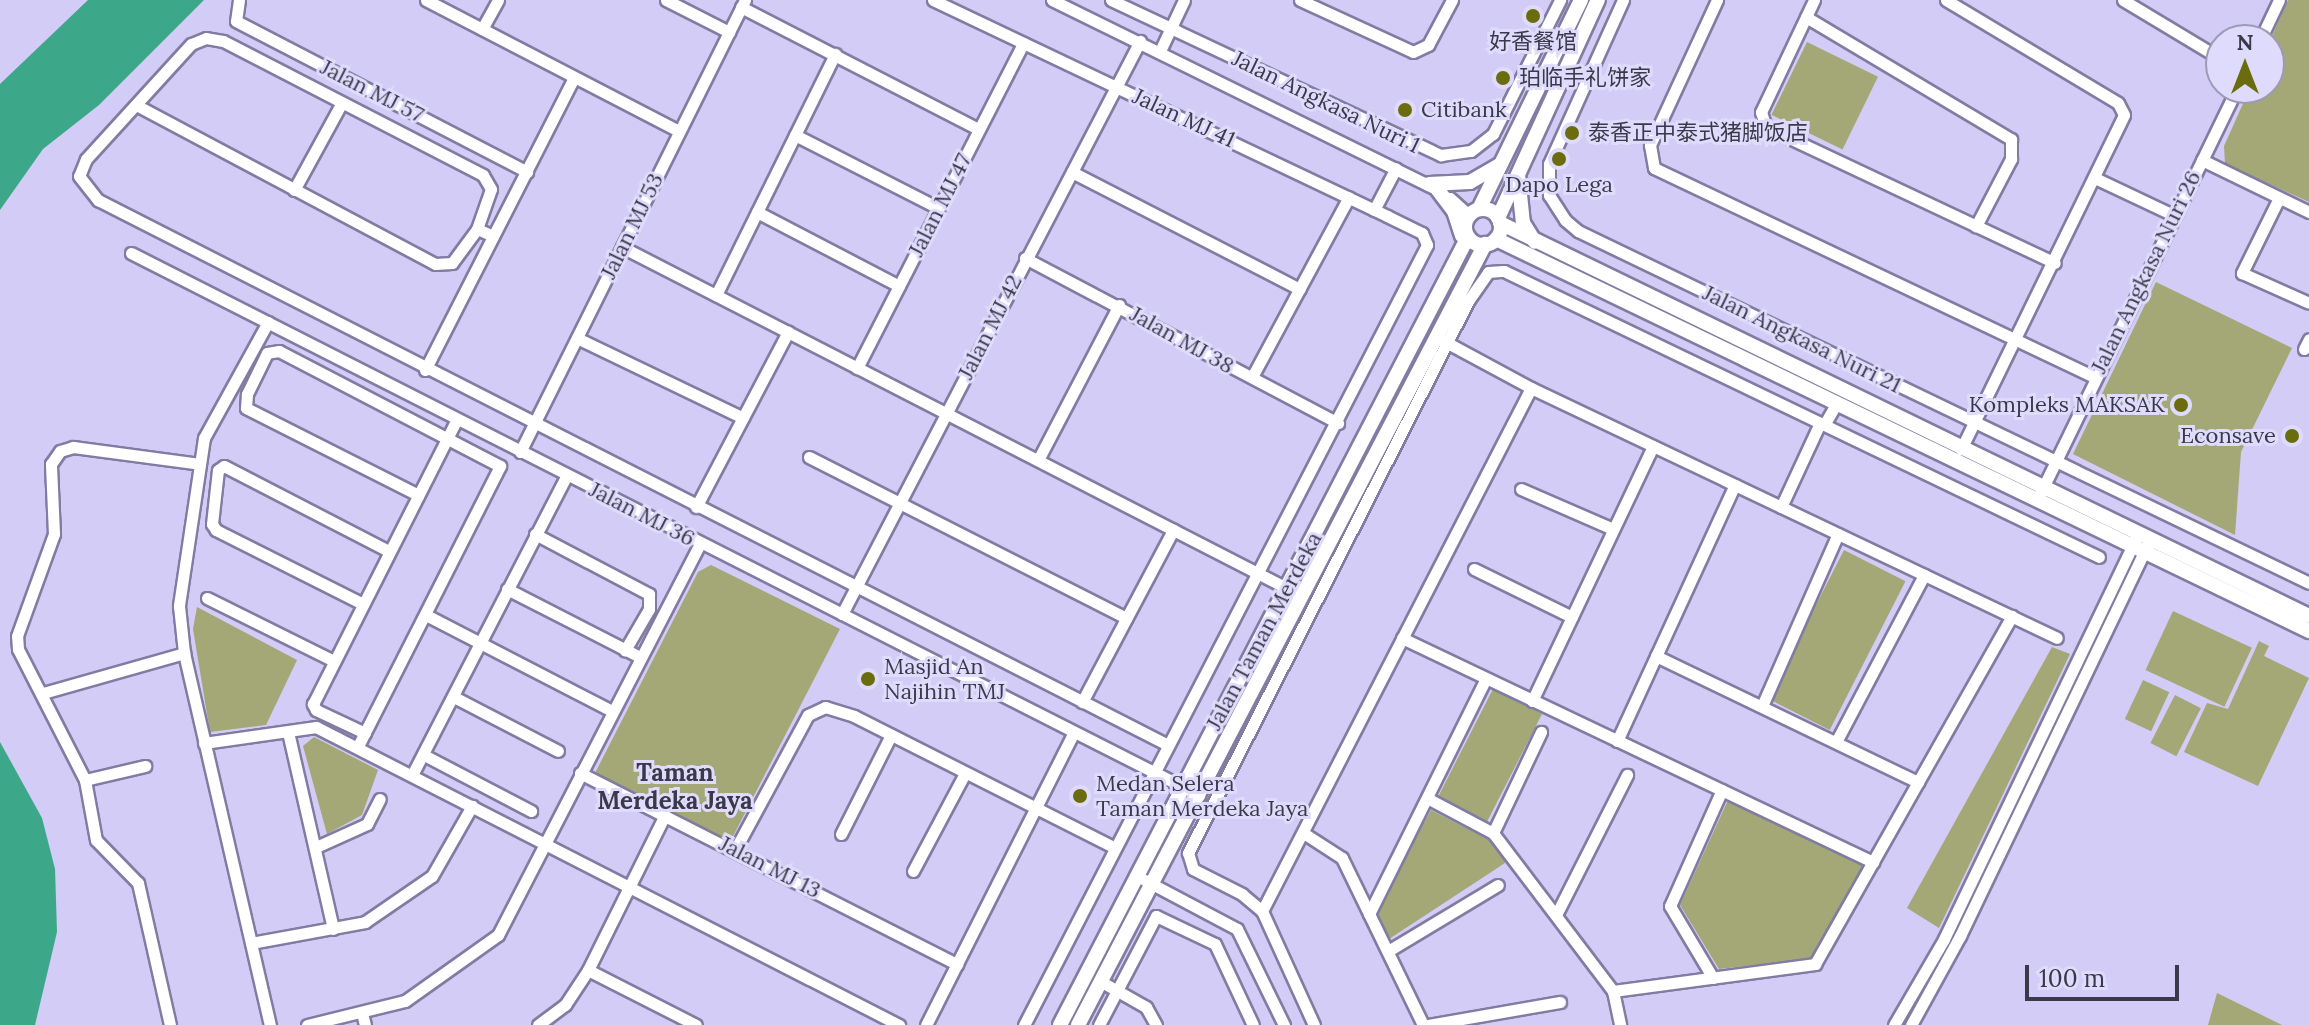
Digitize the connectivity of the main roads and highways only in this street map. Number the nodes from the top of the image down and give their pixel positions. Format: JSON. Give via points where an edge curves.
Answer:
{"nodes":[{"id":1,"x":1581,"y":0,"type":"edge"},
{"id":2,"x":1598,"y":0,"type":"edge"},
{"id":3,"x":1505,"y":159,"type":"junction"},
{"id":4,"x":1519,"y":167,"type":"junction"},
{"id":5,"x":1474,"y":212,"type":"junction"},
{"id":6,"x":1499,"y":220,"type":"junction"},
{"id":7,"x":1468,"y":237,"type":"junction"},
{"id":8,"x":1490,"y":242,"type":"junction"},
{"id":9,"x":1536,"y":243,"type":"junction"},
{"id":10,"x":1456,"y":255,"type":"junction"},
{"id":11,"x":1531,"y":258,"type":"junction"},
{"id":12,"x":1472,"y":263,"type":"junction"},
{"id":13,"x":2040,"y":495,"type":"junction"},
{"id":14,"x":2140,"y":545,"type":"junction"},
{"id":15,"x":2309,"y":616,"type":"edge"},
{"id":16,"x":2309,"y":631,"type":"edge"},
{"id":17,"x":1060,"y":1025,"type":"edge"},
{"id":18,"x":1078,"y":1025,"type":"edge"}],
"edges":[{"from":1,"to":3,"type":"main road"},
{"from":2,"to":4,"type":"main road"},
{"from":3,"to":5,"type":"main road"},
{"from":3,"to":10,"type":"main road","via":[[1493,172],[1470,182],[1434,187],[1460,223]]},
{"from":4,"to":6,"type":"main road"},
{"from":4,"to":9,"type":"main road","via":[[1523,223]]},
{"from":5,"to":6,"type":"main road"},
{"from":5,"to":7,"type":"main road","via":[[1465,226]]},
{"from":6,"to":8,"type":"main road"},
{"from":6,"to":9,"type":"main road"},
{"from":7,"to":8,"type":"main road"},
{"from":7,"to":10,"type":"main road","name":"Jalan Taman Merdeka"},
{"from":8,"to":11,"type":"main road"},
{"from":8,"to":12,"type":"main road","name":"Jalan Taman Merdeka"},
{"from":9,"to":13,"type":"main road","via":[[1961,449]]},
{"from":10,"to":17,"type":"main road","name":"Jalan Taman Merdeka"},
{"from":11,"to":12,"type":"main road","via":[[1503,248]]},
{"from":11,"to":13,"type":"main road"},
{"from":12,"to":18,"type":"main road","name":"Jalan Taman Merdeka","via":[[1441,339],[1300,595]]},
{"from":13,"to":14,"type":"main road"},
{"from":14,"to":15,"type":"main road"},
{"from":14,"to":16,"type":"main road"}]}
